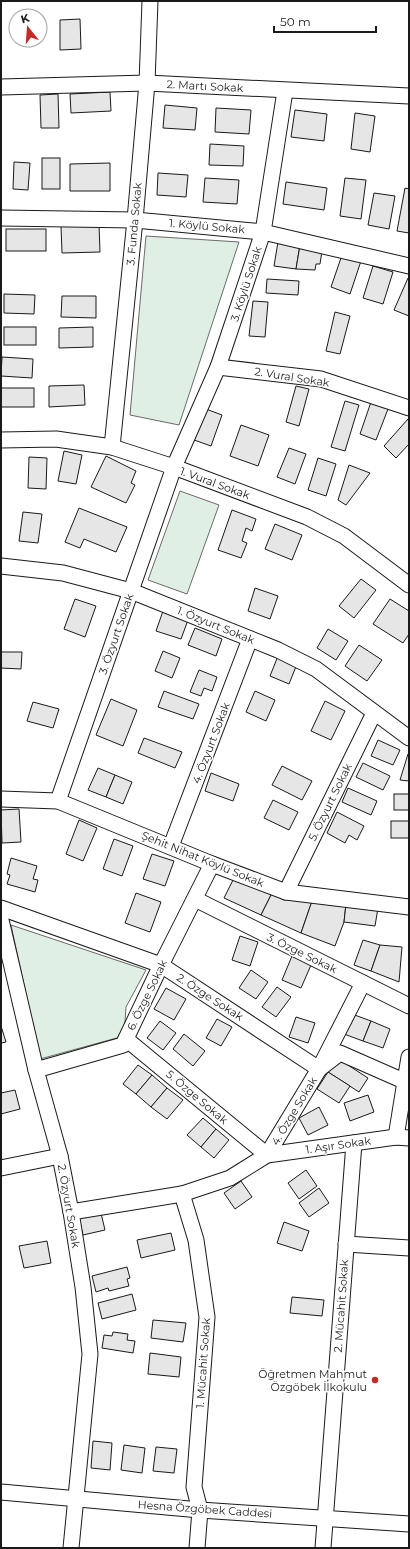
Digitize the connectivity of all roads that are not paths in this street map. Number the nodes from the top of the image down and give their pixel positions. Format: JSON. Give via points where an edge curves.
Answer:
{"nodes":[{"id":1,"x":150,"y":1,"type":"edge"},
{"id":2,"x":147,"y":83,"type":"junction"},
{"id":3,"x":1,"y":87,"type":"edge"},
{"id":4,"x":285,"y":91,"type":"junction"},
{"id":5,"x":409,"y":96,"type":"edge"},
{"id":6,"x":1,"y":218,"type":"edge"},
{"id":7,"x":135,"y":220,"type":"junction"},
{"id":8,"x":263,"y":232,"type":"junction"},
{"id":9,"x":409,"y":266,"type":"edge"},
{"id":10,"x":218,"y":367,"type":"junction"},
{"id":11,"x":409,"y":408,"type":"edge"},
{"id":12,"x":1,"y":440,"type":"edge"},
{"id":13,"x":112,"y":447,"type":"junction"},
{"id":14,"x":174,"y":468,"type":"junction"},
{"id":15,"x":1,"y":566,"type":"edge"},
{"id":16,"x":409,"y":585,"type":"edge"},
{"id":17,"x":131,"y":591,"type":"junction"},
{"id":18,"x":250,"y":639,"type":"junction"},
{"id":19,"x":374,"y":713,"type":"junction"},
{"id":20,"x":409,"y":738,"type":"edge"},
{"id":21,"x":1,"y":799,"type":"edge"},
{"id":22,"x":58,"y":801,"type":"junction"},
{"id":23,"x":172,"y":846,"type":"junction"},
{"id":24,"x":212,"y":864,"type":"junction"},
{"id":25,"x":286,"y":892,"type":"junction"},
{"id":26,"x":195,"y":900,"type":"junction"},
{"id":27,"x":409,"y":907,"type":"edge"},
{"id":28,"x":1,"y":908,"type":"edge"},
{"id":29,"x":1,"y":920,"type":"edge"},
{"id":30,"x":161,"y":966,"type":"junction"},
{"id":31,"x":363,"y":983,"type":"junction"},
{"id":32,"x":409,"y":1006,"type":"edge"},
{"id":33,"x":126,"y":1039,"type":"junction"},
{"id":34,"x":409,"y":1056,"type":"edge"},
{"id":35,"x":319,"y":1068,"type":"junction"},
{"id":36,"x":36,"y":1070,"type":"junction"},
{"id":37,"x":406,"y":1082,"type":"junction"},
{"id":38,"x":402,"y":1137,"type":"edge"},
{"id":39,"x":354,"y":1143,"type":"junction"},
{"id":40,"x":267,"y":1155,"type":"junction"},
{"id":41,"x":60,"y":1156,"type":"junction"},
{"id":42,"x":1,"y":1168,"type":"edge"},
{"id":43,"x":182,"y":1194,"type":"junction"},
{"id":44,"x":71,"y":1212,"type":"junction"},
{"id":45,"x":346,"y":1244,"type":"junction"},
{"id":46,"x":409,"y":1248,"type":"edge"},
{"id":47,"x":1,"y":1492,"type":"edge"},
{"id":48,"x":75,"y":1498,"type":"junction"},
{"id":49,"x":200,"y":1510,"type":"junction"},
{"id":50,"x":325,"y":1517,"type":"junction"},
{"id":51,"x":409,"y":1524,"type":"edge"},
{"id":52,"x":71,"y":1548,"type":"edge"},
{"id":53,"x":197,"y":1548,"type":"edge"},
{"id":54,"x":323,"y":1548,"type":"edge"}],
"edges":[{"from":1,"to":2,"type":"street","name":"3. Funda Sokak"},
{"from":2,"to":3,"type":"street","name":"2. Martı Sokak"},
{"from":2,"to":4,"type":"street","name":"2. Martı Sokak"},
{"from":2,"to":7,"type":"street","name":"3. Funda Sokak"},
{"from":4,"to":5,"type":"street","name":"2. Martı Sokak"},
{"from":4,"to":8,"type":"street","name":"3. Köylü Sokak"},
{"from":6,"to":7,"type":"street","name":"1. Köylü Sokak"},
{"from":7,"to":8,"type":"street","name":"1. Köylü Sokak"},
{"from":7,"to":13,"type":"street","name":"3. Funda Sokak"},
{"from":8,"to":9,"type":"street","name":"1. Köylü Sokak"},
{"from":8,"to":10,"type":"street","name":"3. Köylü Sokak"},
{"from":10,"to":11,"type":"street","name":"2. Vural Sokak","via":[[321,379]]},
{"from":10,"to":14,"type":"street","name":"3. Köylü Sokak"},
{"from":12,"to":13,"type":"street","name":"1. Vural Sokak","via":[[56,439]]},
{"from":13,"to":14,"type":"street","name":"1. Vural Sokak"},
{"from":14,"to":16,"type":"street","name":"1. Vural Sokak","via":[[307,517],[344,536]]},
{"from":14,"to":17,"type":"street","name":"3. Özyurt Sokak"},
{"from":15,"to":17,"type":"street","name":"1. Özyurt Sokak","via":[[63,573]]},
{"from":17,"to":18,"type":"street","name":"1. Özyurt Sokak"},
{"from":17,"to":22,"type":"street","name":"3. Özyurt Sokak"},
{"from":18,"to":19,"type":"street","name":"1. Özyurt Sokak","via":[[316,669]]},
{"from":18,"to":23,"type":"street","name":"4. Özyurt Sokak"},
{"from":19,"to":20,"type":"street","name":"1. Özyurt Sokak"},
{"from":19,"to":25,"type":"street","name":"5. Özyurt Sokak"},
{"from":21,"to":22,"type":"street","name":"Şehit Nihat Köylü Sokak"},
{"from":22,"to":23,"type":"street","name":"Şehit Nihat Köylü Sokak"},
{"from":23,"to":24,"type":"street","name":"Şehit Nihat Köylü Sokak"},
{"from":24,"to":25,"type":"street","name":"Şehit Nihat Köylü Sokak"},
{"from":24,"to":26,"type":"street","name":"6. Özge Sokak"},
{"from":25,"to":27,"type":"street","name":"Şehit Nihat Köylü Sokak"},
{"from":26,"to":30,"type":"street","name":"6. Özge Sokak"},
{"from":26,"to":31,"type":"street","name":"3. Özge Sokak"},
{"from":28,"to":30,"type":"street","name":"2. Özge Sokak"},
{"from":29,"to":36,"type":"street","name":"2. Özyurt Sokak"},
{"from":30,"to":33,"type":"street","name":"6. Özge Sokak"},
{"from":30,"to":35,"type":"street","name":"2. Özge Sokak"},
{"from":31,"to":32,"type":"street","name":"3. Özge Sokak"},
{"from":31,"to":35,"type":"street","name":"4. Özge Sokak"},
{"from":33,"to":36,"type":"street","name":"6. Özge Sokak","via":[[123,1045]]},
{"from":33,"to":40,"type":"street","name":"5. Özge Sokak"},
{"from":34,"to":37,"type":"street"},
{"from":35,"to":37,"type":"street","via":[[340,1053]]},
{"from":35,"to":40,"type":"street","name":"4. Özge Sokak"},
{"from":36,"to":41,"type":"street","name":"2. Özyurt Sokak"},
{"from":37,"to":38,"type":"street"},
{"from":38,"to":39,"type":"street","name":"1. Aşır Sokak"},
{"from":39,"to":40,"type":"street","name":"1. Aşır Sokak"},
{"from":39,"to":45,"type":"street","name":"2. Mücahit Sokak"},
{"from":40,"to":43,"type":"street","name":"4. Özge Sokak","via":[[230,1178]]},
{"from":41,"to":42,"type":"street"},
{"from":41,"to":44,"type":"street","name":"2. Özyurt Sokak"},
{"from":43,"to":44,"type":"street","name":"4. Özge Sokak"},
{"from":43,"to":49,"type":"street","name":"1. Mücahit Sokak","via":[[196,1240],[207,1317],[194,1487]]},
{"from":44,"to":48,"type":"street","name":"2. Özyurt Sokak","via":[[90,1354]]},
{"from":45,"to":46,"type":"street"},
{"from":45,"to":50,"type":"street","name":"2. Mücahit Sokak"},
{"from":47,"to":48,"type":"street","name":"Hesna Özgöbek Caddesi"},
{"from":48,"to":49,"type":"street","name":"Hesna Özgöbek Caddesi"},
{"from":48,"to":52,"type":"street","name":"2. Özyurt Sokak"},
{"from":49,"to":50,"type":"street","name":"Hesna Özgöbek Caddesi"},
{"from":49,"to":53,"type":"street","name":"1. Mücahit Sokak"},
{"from":50,"to":51,"type":"street","name":"Hesna Özgöbek Caddesi"},
{"from":50,"to":54,"type":"street","name":"2. Mücahit Sokak"}]}
